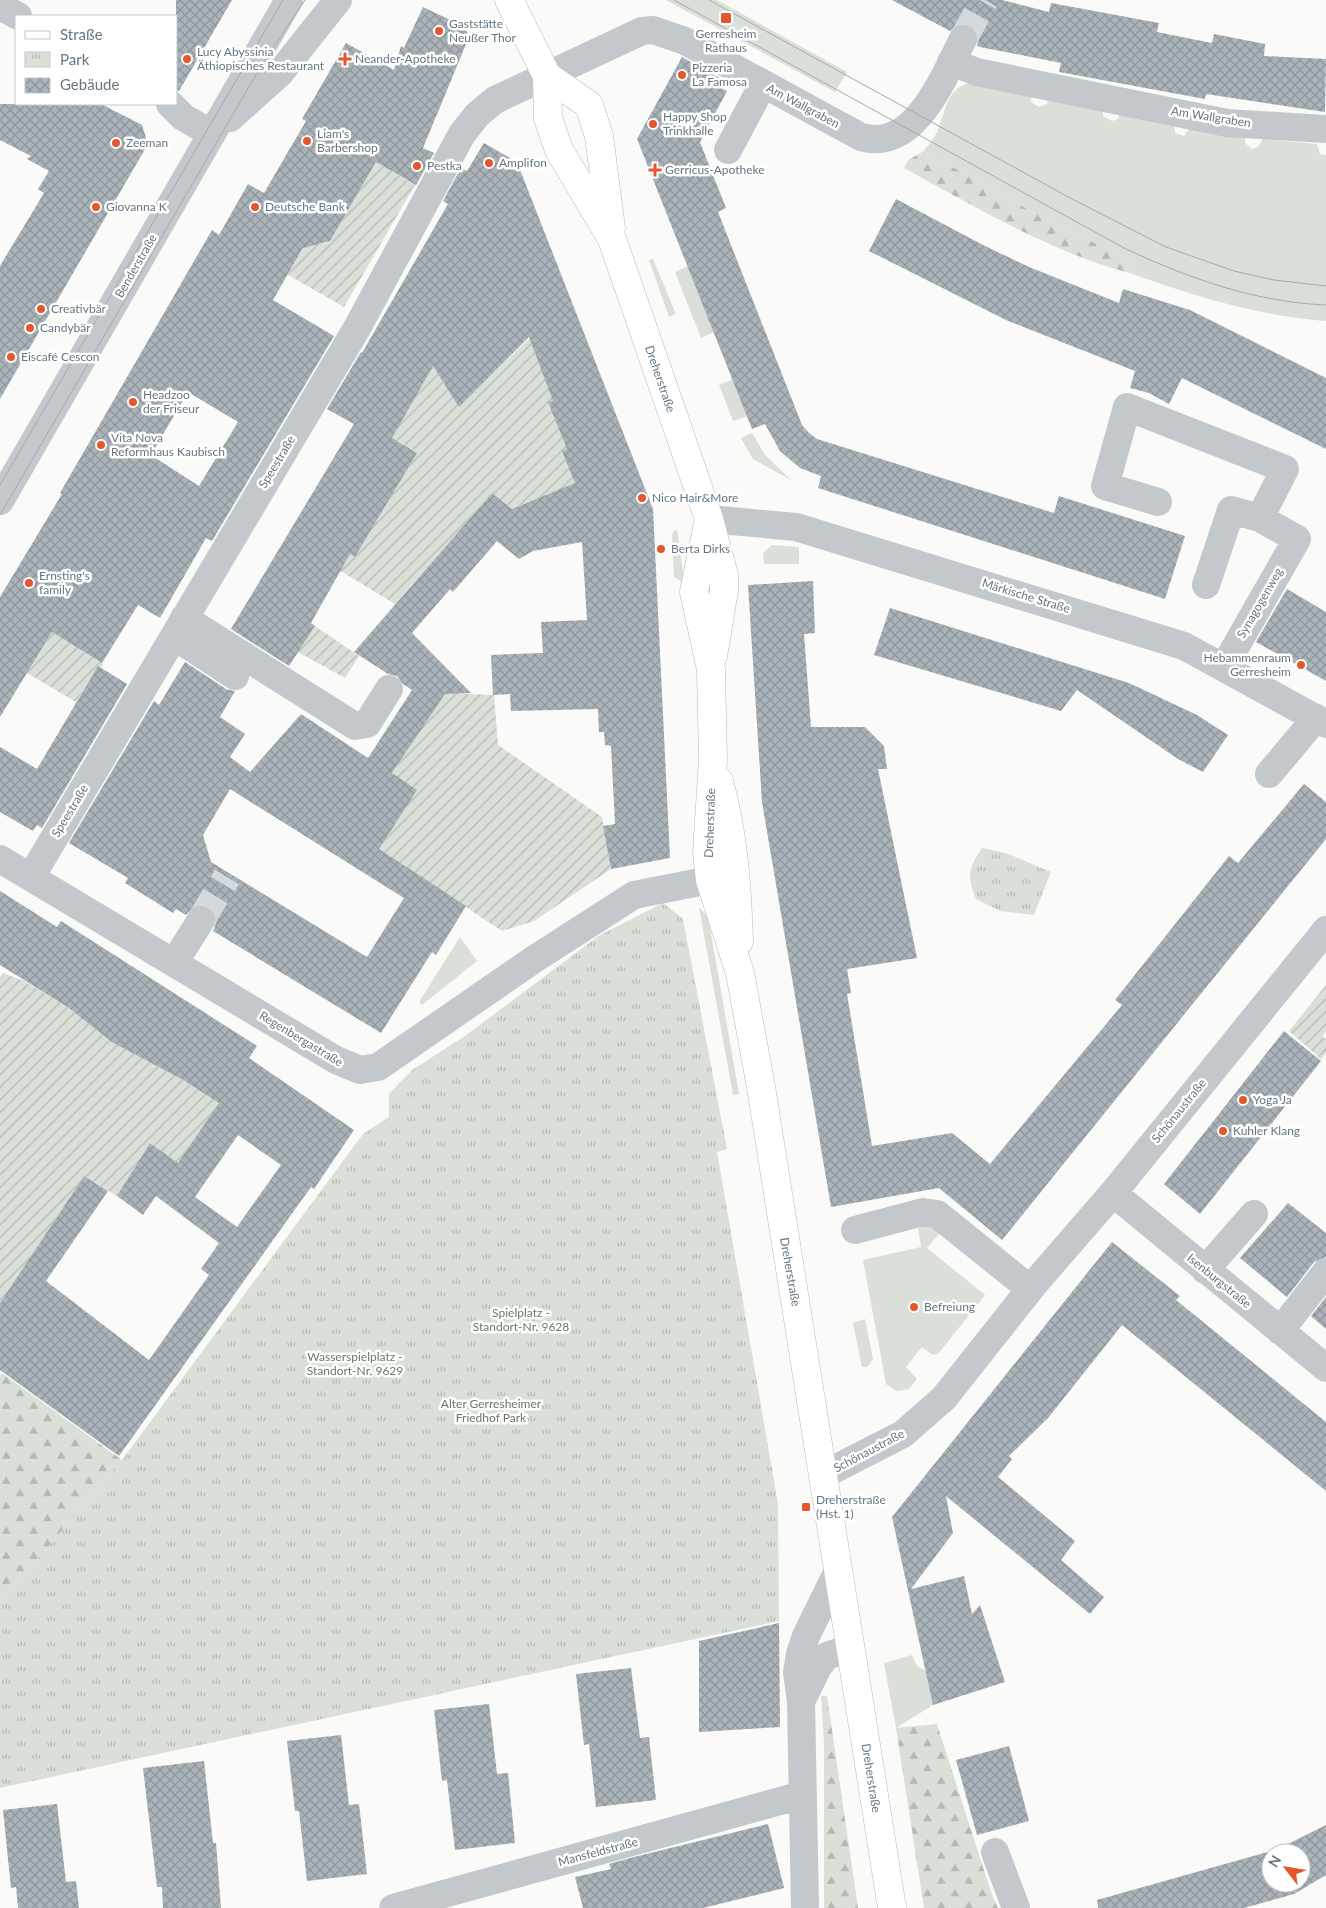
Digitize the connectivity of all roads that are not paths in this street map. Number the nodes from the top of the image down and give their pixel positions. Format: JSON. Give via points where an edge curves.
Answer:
{"nodes":[{"id":1,"x":289,"y":0,"type":"edge"},
{"id":2,"x":338,"y":0,"type":"edge"},
{"id":3,"x":509,"y":0,"type":"edge"},
{"id":4,"x":0,"y":6,"type":"edge"},
{"id":5,"x":16,"y":15,"type":"edge"},
{"id":6,"x":547,"y":76,"type":"junction"},
{"id":7,"x":763,"y":84,"type":"junction"},
{"id":8,"x":171,"y":105,"type":"edge"},
{"id":9,"x":1326,"y":129,"type":"edge"},
{"id":10,"x":212,"y":134,"type":"junction"},
{"id":11,"x":728,"y":150,"type":"dead end"},
{"id":12,"x":612,"y":239,"type":"junction"},
{"id":13,"x":0,"y":501,"type":"edge"},
{"id":14,"x":1158,"y":502,"type":"dead end"},
{"id":15,"x":1260,"y":518,"type":"junction"},
{"id":16,"x":709,"y":519,"type":"junction"},
{"id":17,"x":1206,"y":586,"type":"dead end"},
{"id":18,"x":179,"y":627,"type":"junction"},
{"id":19,"x":1224,"y":667,"type":"junction"},
{"id":20,"x":235,"y":676,"type":"dead end"},
{"id":21,"x":389,"y":689,"type":"dead end"},
{"id":22,"x":1321,"y":721,"type":"edge"},
{"id":23,"x":713,"y":758,"type":"junction"},
{"id":24,"x":1269,"y":774,"type":"dead end"},
{"id":25,"x":0,"y":859,"type":"edge"},
{"id":26,"x":31,"y":877,"type":"junction"},
{"id":27,"x":710,"y":880,"type":"junction"},
{"id":28,"x":201,"y":920,"type":"tunnel mouth"},
{"id":29,"x":1326,"y":930,"type":"edge"},
{"id":30,"x":174,"y":963,"type":"junction"},
{"id":31,"x":740,"y":973,"type":"junction"},
{"id":32,"x":1112,"y":1193,"type":"junction"},
{"id":33,"x":1254,"y":1214,"type":"dead end"},
{"id":34,"x":855,"y":1230,"type":"dead end"},
{"id":35,"x":1204,"y":1270,"type":"junction"},
{"id":36,"x":1326,"y":1272,"type":"edge"},
{"id":37,"x":1030,"y":1289,"type":"junction"},
{"id":38,"x":1280,"y":1331,"type":"junction"},
{"id":39,"x":1326,"y":1368,"type":"edge"},
{"id":40,"x":823,"y":1475,"type":"junction"},
{"id":41,"x":838,"y":1571,"type":"junction"},
{"id":42,"x":850,"y":1648,"type":"junction"},
{"id":43,"x":801,"y":1702,"type":"junction"},
{"id":44,"x":802,"y":1796,"type":"junction"},
{"id":45,"x":995,"y":1852,"type":"dead end"},
{"id":46,"x":393,"y":1908,"type":"edge"},
{"id":47,"x":805,"y":1908,"type":"edge"},
{"id":48,"x":892,"y":1908,"type":"edge"},
{"id":49,"x":1016,"y":1908,"type":"edge"}],
"edges":[{"from":1,"to":10,"type":"street","name":"Benderstraße"},
{"from":2,"to":10,"type":"street","name":"Benderstraße","via":[[280,73]]},
{"from":3,"to":6,"type":"main road","name":"Dreherstraße"},
{"from":4,"to":5,"type":"street"},
{"from":6,"to":7,"type":"street","name":"Am Wallgraben","via":[[642,31],[653,30],[685,41]]},
{"from":6,"to":12,"type":"main road","name":"Dreherstraße","via":[[548,118],[559,150]]},
{"from":6,"to":12,"type":"main road","name":"Dreherstraße","via":[[589,105],[599,136]]},
{"from":6,"to":18,"type":"street","name":"Speestraße","via":[[495,100],[462,134],[357,328]]},
{"from":7,"to":9,"type":"street","name":"Am Wallgraben","via":[[861,137],[884,139],[906,128],[919,116],[957,50],[977,72],[1227,122]]},
{"from":7,"to":11,"type":"street"},
{"from":8,"to":10,"type":"street"},
{"from":10,"to":13,"type":"street","name":"Benderstraße"},
{"from":12,"to":16,"type":"main road","name":"Dreherstraße"},
{"from":14,"to":15,"type":"street","via":[[1105,486],[1127,407],[1285,468]]},
{"from":15,"to":17,"type":"street","via":[[1230,510]]},
{"from":15,"to":19,"type":"street","name":"Synagogenweg","via":[[1297,539]]},
{"from":16,"to":19,"type":"street","name":"Märkische Straße","via":[[796,527],[1184,646]]},
{"from":16,"to":23,"type":"main road","name":"Dreherstraße","via":[[694,592],[711,669]]},
{"from":18,"to":20,"type":"street"},
{"from":18,"to":21,"type":"street","via":[[355,726],[366,724]]},
{"from":18,"to":26,"type":"street","name":"Speestraße"},
{"from":19,"to":22,"type":"street","name":"Märkische Straße"},
{"from":22,"to":24,"type":"street"},
{"from":23,"to":27,"type":"main road","name":"Dreherstraße","via":[[707,852]]},
{"from":23,"to":31,"type":"main road","name":"Dreherstraße","via":[[730,823],[736,864]]},
{"from":25,"to":26,"type":"street","name":"Regenbergastraße"},
{"from":26,"to":30,"type":"street","name":"Regenbergastraße"},
{"from":27,"to":30,"type":"street","name":"Regenbergastraße","via":[[634,895],[371,1069],[348,1066]]},
{"from":27,"to":31,"type":"main road","name":"Dreherstraße"},
{"from":28,"to":30,"type":"street"},
{"from":29,"to":32,"type":"street","name":"Schönaustraße"},
{"from":31,"to":40,"type":"main road","name":"Dreherstraße"},
{"from":32,"to":35,"type":"street","name":"Isenburgstraße"},
{"from":32,"to":37,"type":"street","name":"Schönaustraße"},
{"from":33,"to":35,"type":"street"},
{"from":34,"to":37,"type":"street","via":[[923,1212],[937,1214]]},
{"from":35,"to":38,"type":"street","name":"Isenburgstraße"},
{"from":36,"to":38,"type":"street"},
{"from":37,"to":40,"type":"street","name":"Schönaustraße","via":[[950,1391],[923,1418],[904,1434]]},
{"from":38,"to":39,"type":"street","name":"Isenburgstraße"},
{"from":40,"to":41,"type":"main road","name":"Dreherstraße"},
{"from":41,"to":42,"type":"main road","name":"Dreherstraße"},
{"from":41,"to":43,"type":"street","via":[[800,1654],[797,1672]]},
{"from":42,"to":43,"type":"street","via":[[827,1656]]},
{"from":42,"to":48,"type":"main road","name":"Dreherstraße"},
{"from":43,"to":44,"type":"street"},
{"from":44,"to":46,"type":"street","name":"Mansfeldstraße"},
{"from":44,"to":47,"type":"street"},
{"from":45,"to":49,"type":"street"}]}
